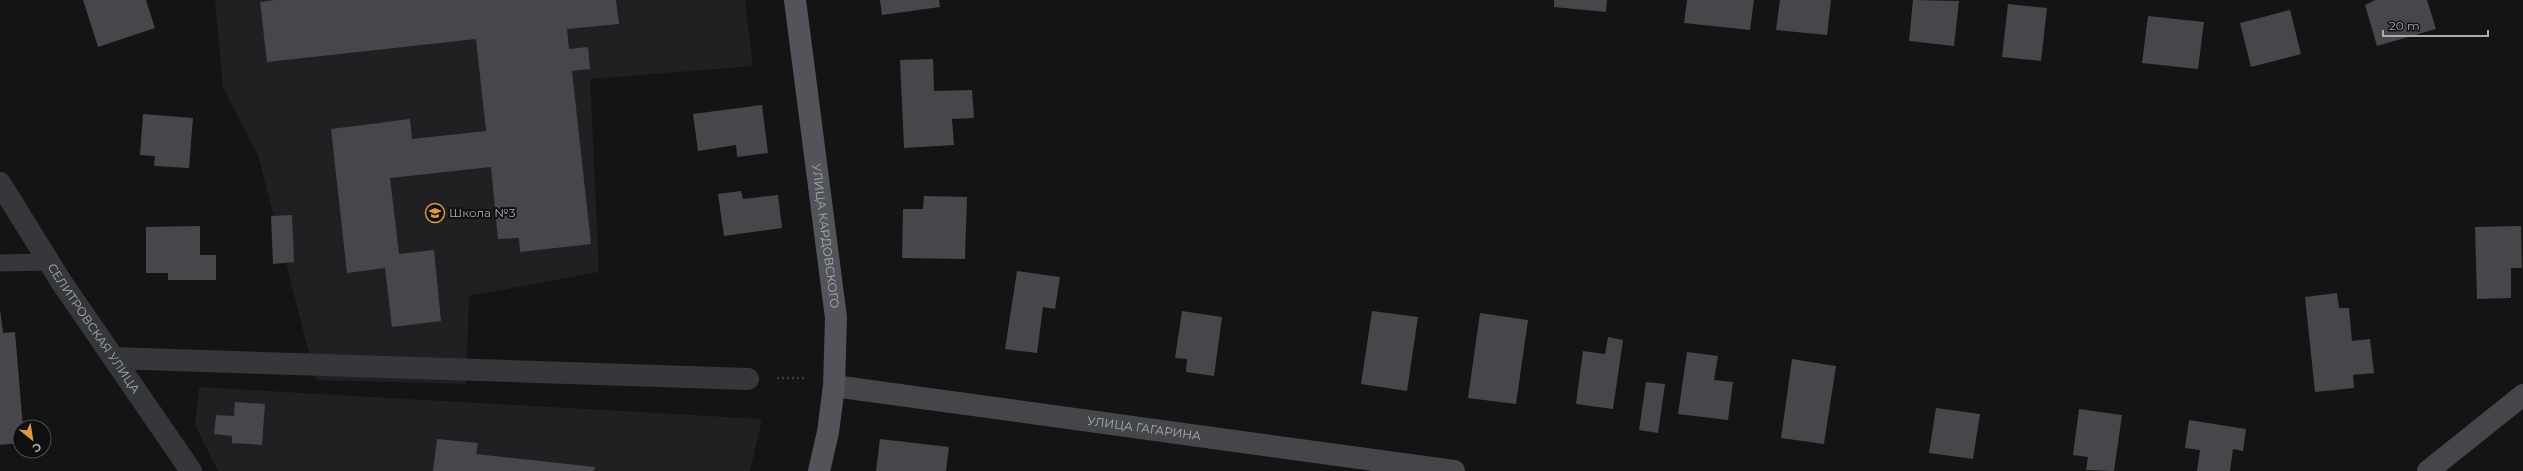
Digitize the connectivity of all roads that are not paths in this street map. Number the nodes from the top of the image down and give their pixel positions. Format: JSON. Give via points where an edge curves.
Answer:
{"nodes":[{"id":1,"x":795,"y":0,"type":"edge"},
{"id":2,"x":0,"y":183,"type":"edge"},
{"id":3,"x":49,"y":262,"type":"junction"},
{"id":4,"x":0,"y":263,"type":"edge"},
{"id":5,"x":114,"y":358,"type":"junction"},
{"id":6,"x":748,"y":379,"type":"dead end"},
{"id":7,"x":834,"y":386,"type":"junction"},
{"id":8,"x":2523,"y":395,"type":"edge"},
{"id":9,"x":190,"y":471,"type":"edge"},
{"id":10,"x":819,"y":471,"type":"edge"},
{"id":11,"x":1454,"y":471,"type":"edge"},
{"id":12,"x":2428,"y":471,"type":"edge"}],
"edges":[{"from":1,"to":7,"type":"main road","name":"УЛИЦА КАРДОВСКОГО","via":[[836,318]]},
{"from":2,"to":3,"type":"street","name":"СЕЛИТРОВСКАЯ УЛИЦА"},
{"from":3,"to":4,"type":"lane"},
{"from":3,"to":5,"type":"street","name":"СЕЛИТРОВСКАЯ УЛИЦА"},
{"from":5,"to":6,"type":"street"},
{"from":5,"to":9,"type":"street","name":"СЕЛИТРОВСКАЯ УЛИЦА"},
{"from":7,"to":10,"type":"main road","name":"УЛИЦА КАРДОВСКОГО","via":[[828,432]]},
{"from":7,"to":11,"type":"street","name":"УЛИЦА ГАГАРИНА"},
{"from":8,"to":12,"type":"street"}]}
